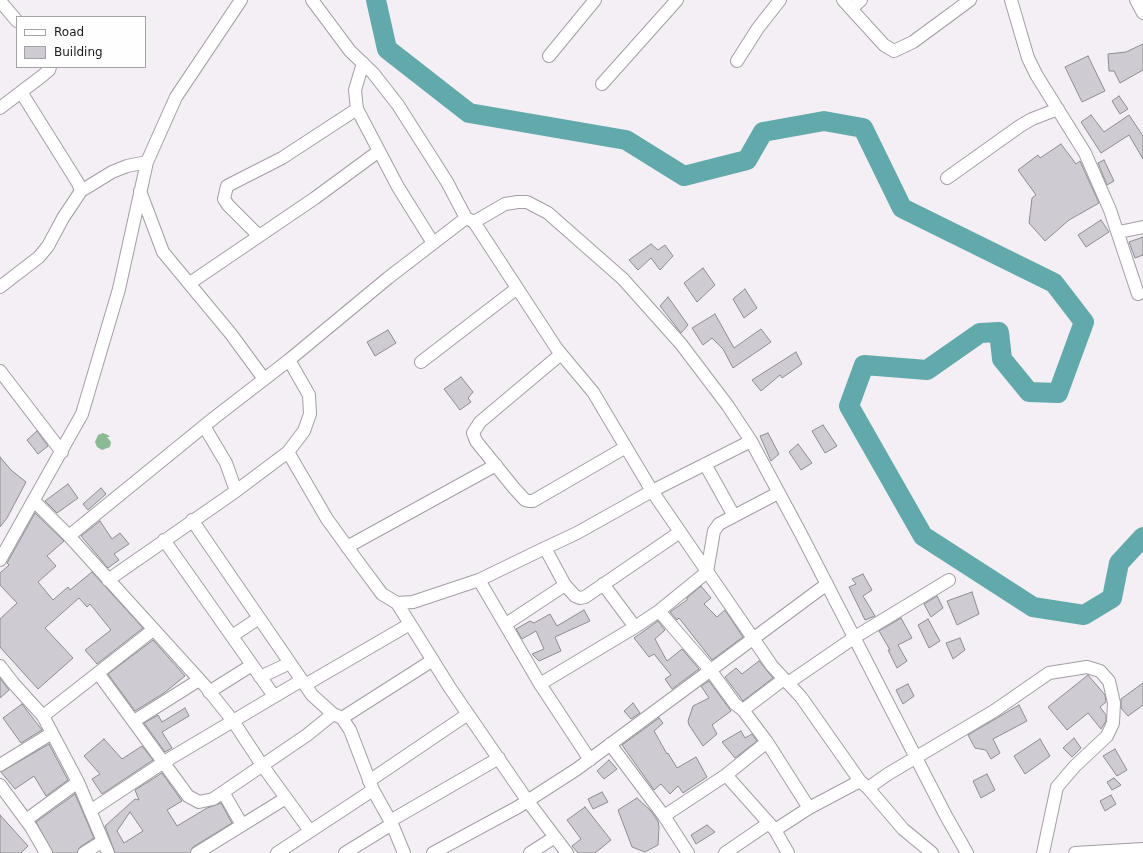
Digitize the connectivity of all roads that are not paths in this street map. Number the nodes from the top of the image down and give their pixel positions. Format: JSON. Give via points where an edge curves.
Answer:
{"nodes":[{"id":1,"x":240,"y":0,"type":"edge"},
{"id":2,"x":312,"y":0,"type":"edge"},
{"id":3,"x":595,"y":0,"type":"edge"},
{"id":4,"x":677,"y":0,"type":"edge"},
{"id":5,"x":780,"y":0,"type":"edge"},
{"id":6,"x":861,"y":0,"type":"edge"},
{"id":7,"x":970,"y":0,"type":"edge"},
{"id":8,"x":1011,"y":0,"type":"edge"},
{"id":9,"x":1136,"y":0,"type":"edge"},
{"id":10,"x":0,"y":1,"type":"edge"},
{"id":11,"x":847,"y":4,"type":"edge"},
{"id":12,"x":1143,"y":13,"type":"edge"},
{"id":13,"x":16,"y":20,"type":"edge"},
{"id":14,"x":549,"y":56,"type":"dead end"},
{"id":15,"x":737,"y":61,"type":"dead end"},
{"id":16,"x":363,"y":63,"type":"junction"},
{"id":17,"x":49,"y":68,"type":"edge"},
{"id":18,"x":602,"y":84,"type":"dead end"},
{"id":19,"x":21,"y":92,"type":"junction"},
{"id":20,"x":0,"y":108,"type":"edge"},
{"id":21,"x":357,"y":109,"type":"junction"},
{"id":22,"x":1058,"y":109,"type":"junction"},
{"id":23,"x":379,"y":151,"type":"junction"},
{"id":24,"x":147,"y":162,"type":"junction"},
{"id":25,"x":947,"y":178,"type":"dead end"},
{"id":26,"x":81,"y":191,"type":"junction"},
{"id":27,"x":140,"y":191,"type":"junction"},
{"id":28,"x":470,"y":220,"type":"junction"},
{"id":29,"x":1143,"y":227,"type":"edge"},
{"id":30,"x":1119,"y":232,"type":"junction"},
{"id":31,"x":258,"y":235,"type":"junction"},
{"id":32,"x":433,"y":243,"type":"junction"},
{"id":33,"x":190,"y":283,"type":"junction"},
{"id":34,"x":0,"y":287,"type":"edge"},
{"id":35,"x":516,"y":289,"type":"junction"},
{"id":36,"x":1138,"y":294,"type":"dead end"},
{"id":37,"x":561,"y":354,"type":"junction"},
{"id":38,"x":289,"y":360,"type":"junction"},
{"id":39,"x":421,"y":362,"type":"dead end"},
{"id":40,"x":0,"y":371,"type":"edge"},
{"id":41,"x":264,"y":379,"type":"junction"},
{"id":42,"x":204,"y":426,"type":"junction"},
{"id":43,"x":751,"y":441,"type":"junction"},
{"id":44,"x":626,"y":447,"type":"junction"},
{"id":45,"x":62,"y":452,"type":"junction"},
{"id":46,"x":288,"y":452,"type":"junction"},
{"id":47,"x":705,"y":464,"type":"junction"},
{"id":48,"x":496,"y":465,"type":"junction"},
{"id":49,"x":236,"y":491,"type":"junction"},
{"id":50,"x":652,"y":491,"type":"junction"},
{"id":51,"x":778,"y":493,"type":"junction"},
{"id":52,"x":34,"y":501,"type":"junction"},
{"id":53,"x":734,"y":516,"type":"junction"},
{"id":54,"x":192,"y":520,"type":"junction"},
{"id":55,"x":680,"y":532,"type":"junction"},
{"id":56,"x":69,"y":536,"type":"junction"},
{"id":57,"x":164,"y":540,"type":"junction"},
{"id":58,"x":347,"y":547,"type":"junction"},
{"id":59,"x":545,"y":548,"type":"junction"},
{"id":60,"x":0,"y":560,"type":"edge"},
{"id":61,"x":708,"y":572,"type":"junction"},
{"id":62,"x":108,"y":580,"type":"junction"},
{"id":63,"x":479,"y":580,"type":"junction"},
{"id":64,"x":949,"y":580,"type":"dead end"},
{"id":65,"x":603,"y":584,"type":"junction"},
{"id":66,"x":828,"y":584,"type":"junction"},
{"id":67,"x":565,"y":585,"type":"junction"},
{"id":68,"x":397,"y":603,"type":"junction"},
{"id":69,"x":659,"y":611,"type":"junction"},
{"id":70,"x":259,"y":618,"type":"junction"},
{"id":71,"x":410,"y":624,"type":"junction"},
{"id":72,"x":506,"y":624,"type":"junction"},
{"id":73,"x":635,"y":627,"type":"junction"},
{"id":74,"x":153,"y":630,"type":"junction"},
{"id":75,"x":232,"y":636,"type":"junction"},
{"id":76,"x":855,"y":637,"type":"junction"},
{"id":77,"x":754,"y":640,"type":"junction"},
{"id":78,"x":433,"y":660,"type":"junction"},
{"id":79,"x":290,"y":663,"type":"junction"},
{"id":80,"x":252,"y":665,"type":"junction"},
{"id":81,"x":0,"y":666,"type":"edge"},
{"id":82,"x":711,"y":671,"type":"junction"},
{"id":83,"x":98,"y":673,"type":"junction"},
{"id":84,"x":260,"y":677,"type":"junction"},
{"id":85,"x":199,"y":680,"type":"junction"},
{"id":86,"x":786,"y":681,"type":"junction"},
{"id":87,"x":303,"y":682,"type":"junction"},
{"id":88,"x":540,"y":684,"type":"junction"},
{"id":89,"x":209,"y":692,"type":"junction"},
{"id":90,"x":274,"y":696,"type":"junction"},
{"id":91,"x":743,"y":710,"type":"junction"},
{"id":92,"x":468,"y":714,"type":"junction"},
{"id":93,"x":43,"y":716,"type":"junction"},
{"id":94,"x":337,"y":716,"type":"junction"},
{"id":95,"x":134,"y":721,"type":"junction"},
{"id":96,"x":233,"y":721,"type":"junction"},
{"id":97,"x":52,"y":733,"type":"junction"},
{"id":98,"x":767,"y":742,"type":"junction"},
{"id":99,"x":610,"y":744,"type":"junction"},
{"id":100,"x":499,"y":758,"type":"junction"},
{"id":101,"x":916,"y":758,"type":"junction"},
{"id":102,"x":590,"y":760,"type":"junction"},
{"id":103,"x":164,"y":762,"type":"junction"},
{"id":104,"x":0,"y":765,"type":"edge"},
{"id":105,"x":262,"y":765,"type":"junction"},
{"id":106,"x":726,"y":775,"type":"junction"},
{"id":107,"x":78,"y":782,"type":"junction"},
{"id":108,"x":864,"y":784,"type":"junction"},
{"id":109,"x":0,"y":785,"type":"edge"},
{"id":110,"x":371,"y":785,"type":"junction"},
{"id":111,"x":223,"y":792,"type":"junction"},
{"id":112,"x":286,"y":798,"type":"junction"},
{"id":113,"x":527,"y":800,"type":"junction"},
{"id":114,"x":809,"y":808,"type":"junction"},
{"id":115,"x":90,"y":811,"type":"junction"},
{"id":116,"x":664,"y":816,"type":"junction"},
{"id":117,"x":26,"y":820,"type":"junction"},
{"id":118,"x":391,"y":823,"type":"junction"},
{"id":119,"x":242,"y":825,"type":"junction"},
{"id":120,"x":772,"y":826,"type":"junction"},
{"id":121,"x":310,"y":831,"type":"junction"},
{"id":122,"x":555,"y":837,"type":"junction"},
{"id":123,"x":103,"y":841,"type":"junction"},
{"id":124,"x":1143,"y":850,"type":"edge"},
{"id":125,"x":439,"y":851,"type":"edge"},
{"id":126,"x":46,"y":853,"type":"edge"},
{"id":127,"x":84,"y":853,"type":"edge"},
{"id":128,"x":108,"y":853,"type":"edge"},
{"id":129,"x":197,"y":853,"type":"edge"},
{"id":130,"x":276,"y":853,"type":"edge"},
{"id":131,"x":345,"y":853,"type":"edge"},
{"id":132,"x":404,"y":853,"type":"edge"},
{"id":133,"x":530,"y":853,"type":"edge"},
{"id":134,"x":567,"y":853,"type":"edge"},
{"id":135,"x":688,"y":853,"type":"edge"},
{"id":136,"x":725,"y":853,"type":"edge"},
{"id":137,"x":788,"y":853,"type":"edge"},
{"id":138,"x":932,"y":853,"type":"edge"},
{"id":139,"x":967,"y":853,"type":"edge"},
{"id":140,"x":1043,"y":853,"type":"edge"},
{"id":141,"x":1075,"y":853,"type":"edge"}],
"edges":[{"from":1,"to":24,"type":"street","via":[[176,97]]},
{"from":2,"to":16,"type":"street","via":[[350,51]]},
{"from":3,"to":14,"type":"street"},
{"from":4,"to":18,"type":"street"},
{"from":5,"to":15,"type":"street"},
{"from":6,"to":11,"type":"street"},
{"from":7,"to":11,"type":"street","via":[[912,42],[894,51],[884,45]]},
{"from":8,"to":22,"type":"street","via":[[1028,58]]},
{"from":9,"to":12,"type":"street"},
{"from":10,"to":13,"type":"street"},
{"from":16,"to":21,"type":"street","via":[[355,90]]},
{"from":16,"to":28,"type":"street","via":[[398,105]]},
{"from":17,"to":19,"type":"street"},
{"from":19,"to":20,"type":"street"},
{"from":19,"to":26,"type":"street"},
{"from":21,"to":23,"type":"street"},
{"from":21,"to":31,"type":"street","via":[[282,158],[227,186],[224,199]]},
{"from":22,"to":25,"type":"street","via":[[1020,126]]},
{"from":22,"to":30,"type":"street","via":[[1085,153]]},
{"from":23,"to":31,"type":"street","via":[[315,198]]},
{"from":23,"to":32,"type":"street"},
{"from":24,"to":26,"type":"street","via":[[112,172]]},
{"from":24,"to":27,"type":"street"},
{"from":26,"to":34,"type":"street","via":[[48,246]]},
{"from":27,"to":33,"type":"street","via":[[163,252]]},
{"from":27,"to":45,"type":"street","via":[[119,289],[82,414]]},
{"from":28,"to":32,"type":"street"},
{"from":28,"to":35,"type":"street"},
{"from":28,"to":43,"type":"street","via":[[505,204],[518,202],[527,202],[548,213],[623,279],[681,344]]},
{"from":29,"to":30,"type":"street"},
{"from":30,"to":36,"type":"street"},
{"from":31,"to":33,"type":"street"},
{"from":32,"to":38,"type":"street"},
{"from":33,"to":41,"type":"street"},
{"from":35,"to":37,"type":"street"},
{"from":35,"to":39,"type":"street"},
{"from":37,"to":44,"type":"street","via":[[593,392]]},
{"from":37,"to":48,"type":"street","via":[[480,422],[473,434]]},
{"from":38,"to":41,"type":"street"},
{"from":38,"to":46,"type":"street","via":[[309,395],[310,414],[304,431]]},
{"from":40,"to":45,"type":"street"},
{"from":41,"to":42,"type":"street"},
{"from":42,"to":49,"type":"street","via":[[226,463]]},
{"from":42,"to":56,"type":"street"},
{"from":43,"to":47,"type":"street"},
{"from":43,"to":51,"type":"street"},
{"from":44,"to":48,"type":"street","via":[[533,501],[525,500]]},
{"from":44,"to":50,"type":"street"},
{"from":45,"to":52,"type":"street"},
{"from":46,"to":49,"type":"street"},
{"from":46,"to":58,"type":"street","via":[[327,519]]},
{"from":47,"to":50,"type":"street"},
{"from":47,"to":53,"type":"street"},
{"from":48,"to":58,"type":"street"},
{"from":49,"to":54,"type":"street"},
{"from":50,"to":55,"type":"street"},
{"from":50,"to":59,"type":"street"},
{"from":51,"to":53,"type":"street"},
{"from":51,"to":66,"type":"street"},
{"from":52,"to":56,"type":"street"},
{"from":52,"to":60,"type":"street"},
{"from":53,"to":61,"type":"street","via":[[716,527]]},
{"from":54,"to":57,"type":"street"},
{"from":54,"to":70,"type":"street"},
{"from":55,"to":61,"type":"street"},
{"from":55,"to":65,"type":"street"},
{"from":56,"to":62,"type":"street"},
{"from":57,"to":62,"type":"street"},
{"from":57,"to":75,"type":"street"},
{"from":58,"to":68,"type":"street","via":[[382,594]]},
{"from":59,"to":63,"type":"street"},
{"from":59,"to":67,"type":"street"},
{"from":61,"to":69,"type":"street"},
{"from":61,"to":77,"type":"street"},
{"from":62,"to":74,"type":"street"},
{"from":63,"to":68,"type":"street","via":[[413,602]]},
{"from":63,"to":72,"type":"street"},
{"from":64,"to":76,"type":"street"},
{"from":65,"to":67,"type":"street","via":[[580,598]]},
{"from":65,"to":73,"type":"street"},
{"from":66,"to":76,"type":"street"},
{"from":66,"to":77,"type":"street"},
{"from":67,"to":72,"type":"street"},
{"from":68,"to":71,"type":"street"},
{"from":69,"to":73,"type":"street"},
{"from":69,"to":82,"type":"street"},
{"from":70,"to":75,"type":"street"},
{"from":70,"to":79,"type":"street"},
{"from":71,"to":78,"type":"street"},
{"from":71,"to":87,"type":"street"},
{"from":72,"to":88,"type":"street"},
{"from":73,"to":88,"type":"street"},
{"from":74,"to":83,"type":"street"},
{"from":74,"to":85,"type":"street"},
{"from":75,"to":80,"type":"street"},
{"from":76,"to":86,"type":"street"},
{"from":76,"to":101,"type":"street"},
{"from":77,"to":82,"type":"street"},
{"from":77,"to":86,"type":"street"},
{"from":78,"to":92,"type":"street"},
{"from":78,"to":94,"type":"street"},
{"from":79,"to":84,"type":"street"},
{"from":79,"to":87,"type":"street"},
{"from":80,"to":84,"type":"street"},
{"from":80,"to":89,"type":"street"},
{"from":81,"to":93,"type":"street"},
{"from":82,"to":91,"type":"street","via":[[735,704]]},
{"from":82,"to":99,"type":"street"},
{"from":83,"to":93,"type":"street"},
{"from":83,"to":95,"type":"street"},
{"from":84,"to":90,"type":"street"},
{"from":85,"to":89,"type":"street"},
{"from":85,"to":95,"type":"street"},
{"from":86,"to":91,"type":"street"},
{"from":86,"to":108,"type":"street","via":[[801,697]]},
{"from":87,"to":90,"type":"street"},
{"from":87,"to":94,"type":"street","via":[[312,696]]},
{"from":88,"to":102,"type":"street"},
{"from":89,"to":96,"type":"street"},
{"from":90,"to":96,"type":"street"},
{"from":91,"to":98,"type":"street"},
{"from":92,"to":100,"type":"street"},
{"from":92,"to":110,"type":"street"},
{"from":93,"to":97,"type":"street"},
{"from":94,"to":105,"type":"street"},
{"from":94,"to":110,"type":"street","via":[[350,730]]},
{"from":95,"to":103,"type":"street"},
{"from":96,"to":103,"type":"street"},
{"from":96,"to":105,"type":"street"},
{"from":97,"to":104,"type":"street"},
{"from":97,"to":107,"type":"street"},
{"from":98,"to":106,"type":"street"},
{"from":98,"to":114,"type":"street"},
{"from":99,"to":102,"type":"street"},
{"from":99,"to":116,"type":"street"},
{"from":100,"to":113,"type":"street"},
{"from":100,"to":118,"type":"street"},
{"from":101,"to":108,"type":"street"},
{"from":101,"to":139,"type":"street"},
{"from":101,"to":140,"type":"street","via":[[994,711],[1049,673],[1088,667],[1100,671],[1109,681],[1114,703],[1113,723],[1107,736],[1057,787]]},
{"from":102,"to":113,"type":"street"},
{"from":103,"to":111,"type":"street","via":[[188,796],[199,802]]},
{"from":103,"to":115,"type":"street"},
{"from":105,"to":111,"type":"street"},
{"from":105,"to":112,"type":"street"},
{"from":106,"to":116,"type":"street"},
{"from":106,"to":120,"type":"street"},
{"from":107,"to":115,"type":"street"},
{"from":107,"to":117,"type":"street"},
{"from":108,"to":114,"type":"street"},
{"from":108,"to":138,"type":"street","via":[[903,829]]},
{"from":109,"to":117,"type":"street"},
{"from":110,"to":118,"type":"street"},
{"from":110,"to":121,"type":"street"},
{"from":111,"to":119,"type":"street"},
{"from":112,"to":119,"type":"street"},
{"from":112,"to":121,"type":"street"},
{"from":113,"to":122,"type":"street"},
{"from":113,"to":125,"type":"street"},
{"from":114,"to":120,"type":"street"},
{"from":115,"to":123,"type":"street"},
{"from":116,"to":135,"type":"street"},
{"from":117,"to":126,"type":"street"},
{"from":118,"to":131,"type":"street"},
{"from":118,"to":132,"type":"street"},
{"from":119,"to":129,"type":"street"},
{"from":120,"to":136,"type":"street"},
{"from":120,"to":137,"type":"street"},
{"from":121,"to":130,"type":"street"},
{"from":122,"to":133,"type":"street"},
{"from":122,"to":134,"type":"street"},
{"from":123,"to":127,"type":"street"},
{"from":123,"to":128,"type":"street"},
{"from":124,"to":141,"type":"street"}]}
